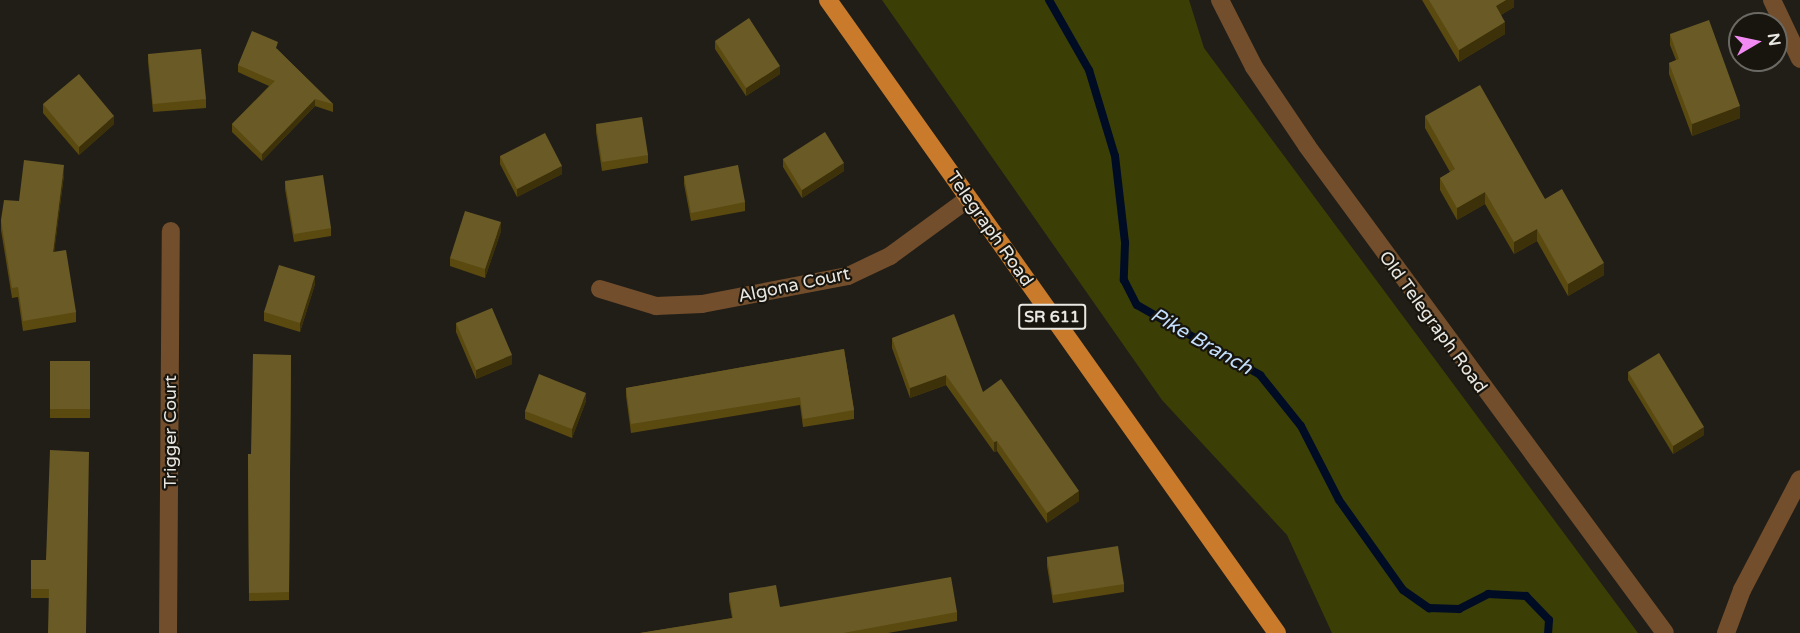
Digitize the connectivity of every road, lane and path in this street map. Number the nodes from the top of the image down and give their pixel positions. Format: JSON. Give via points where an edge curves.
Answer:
{"nodes":[{"id":1,"x":828,"y":0,"type":"edge"},
{"id":2,"x":1220,"y":0,"type":"edge"},
{"id":3,"x":1772,"y":0,"type":"edge"},
{"id":4,"x":1800,"y":59,"type":"edge"},
{"id":5,"x":968,"y":198,"type":"junction"},
{"id":6,"x":171,"y":231,"type":"dead end"},
{"id":7,"x":600,"y":289,"type":"dead end"},
{"id":8,"x":1800,"y":479,"type":"edge"},
{"id":9,"x":168,"y":633,"type":"edge"},
{"id":10,"x":1277,"y":633,"type":"edge"},
{"id":11,"x":1665,"y":633,"type":"edge"},
{"id":12,"x":1726,"y":633,"type":"edge"}],
"edges":[{"from":1,"to":5,"type":"main road","name":"Telegraph Road","number":"SR 611"},
{"from":2,"to":11,"type":"street","name":"Old Telegraph Road","via":[[1254,67],[1307,146]]},
{"from":3,"to":4,"type":"street"},
{"from":5,"to":7,"type":"street","name":"Algona Court","via":[[890,256],[848,276],[702,304],[656,306]]},
{"from":5,"to":10,"type":"main road","name":"Telegraph Road","number":"SR 611"},
{"from":6,"to":9,"type":"street","name":"Trigger Court"},
{"from":8,"to":12,"type":"street","via":[[1742,590]]}]}
